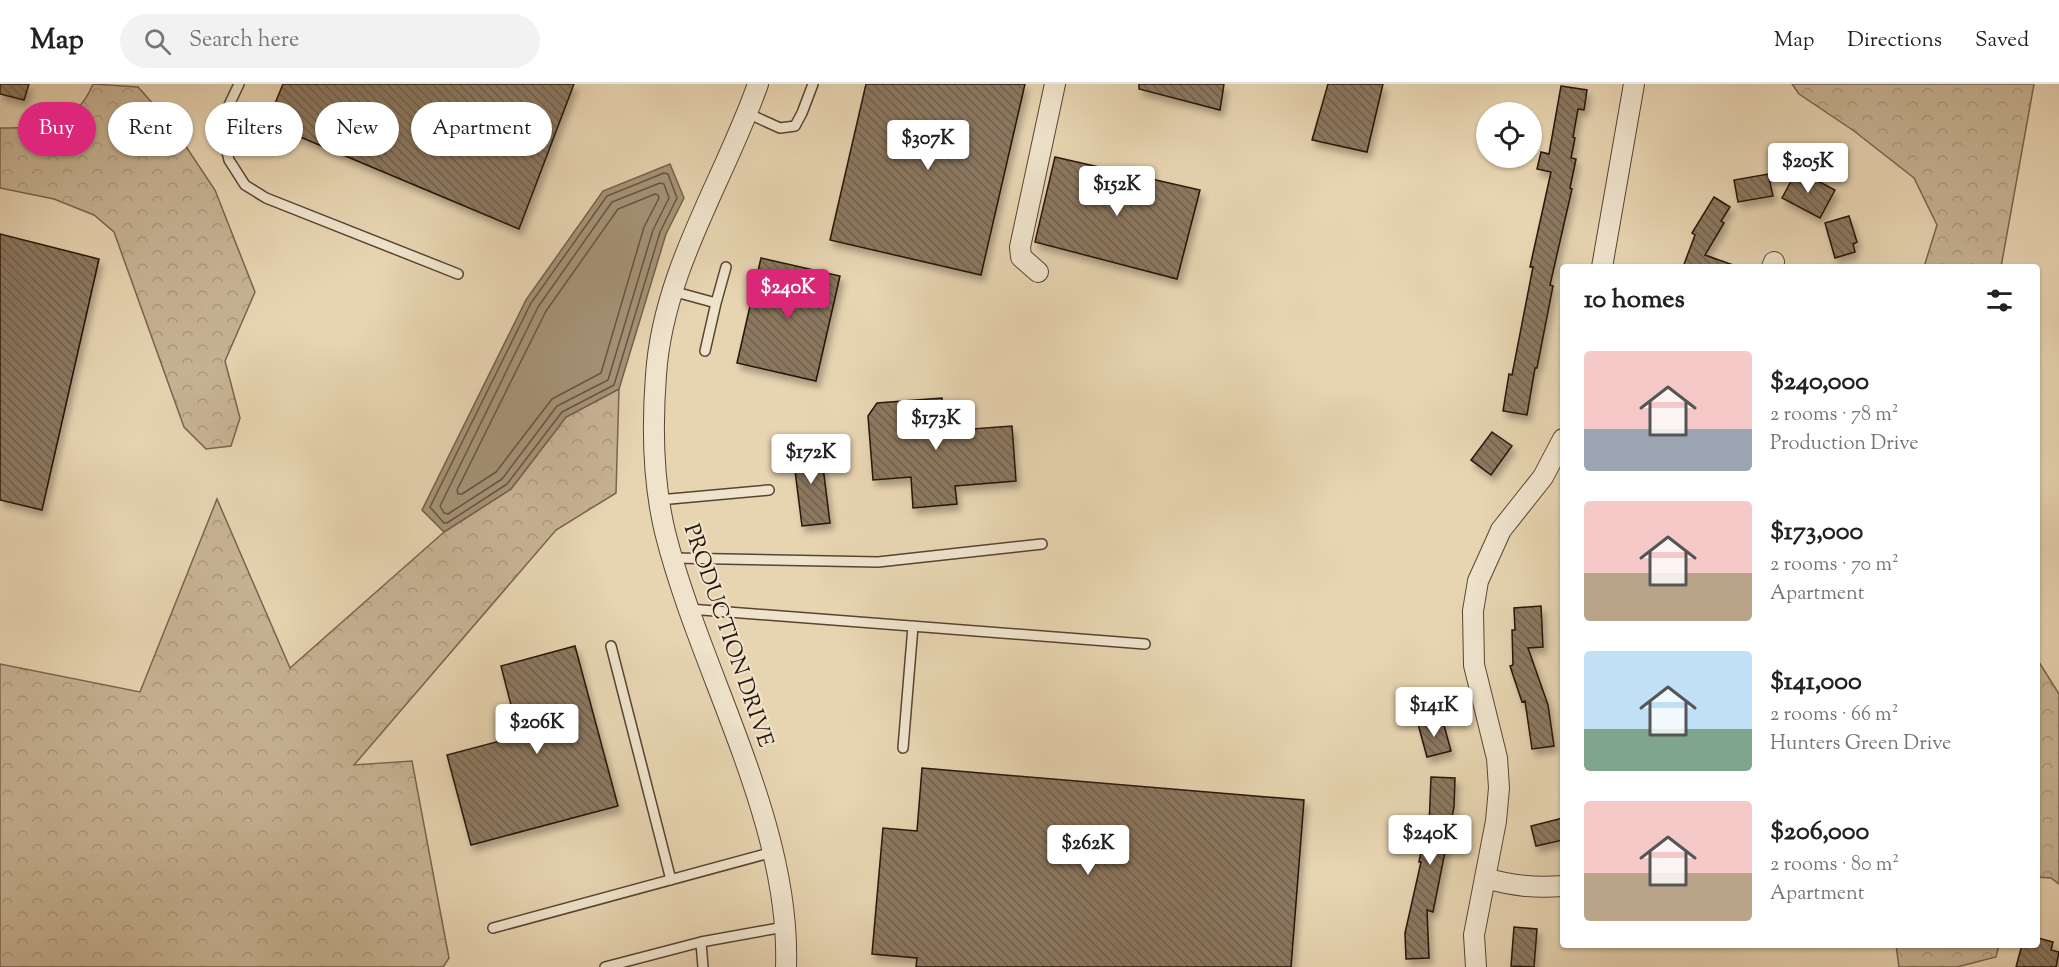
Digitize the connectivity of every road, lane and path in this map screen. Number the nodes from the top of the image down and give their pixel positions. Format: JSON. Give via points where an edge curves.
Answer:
{"nodes":[{"id":1,"x":239,"y":84,"type":"edge"},
{"id":2,"x":813,"y":84,"type":"edge"},
{"id":3,"x":1055,"y":84,"type":"edge"},
{"id":4,"x":1634,"y":84,"type":"edge"},
{"id":5,"x":754,"y":85,"type":"edge"},
{"id":6,"x":747,"y":113,"type":"junction"},
{"id":7,"x":1603,"y":264,"type":"edge"},
{"id":8,"x":726,"y":267,"type":"dead end"},
{"id":9,"x":1038,"y":273,"type":"dead end"},
{"id":10,"x":458,"y":274,"type":"dead end"},
{"id":11,"x":672,"y":291,"type":"junction"},
{"id":12,"x":716,"y":303,"type":"junction"},
{"id":13,"x":705,"y":351,"type":"dead end"},
{"id":14,"x":1560,"y":445,"type":"edge"},
{"id":15,"x":769,"y":490,"type":"dead end"},
{"id":16,"x":659,"y":500,"type":"junction"},
{"id":17,"x":1042,"y":544,"type":"dead end"},
{"id":18,"x":673,"y":558,"type":"junction"},
{"id":19,"x":689,"y":609,"type":"junction"},
{"id":20,"x":913,"y":626,"type":"junction"},
{"id":21,"x":1145,"y":644,"type":"dead end"},
{"id":22,"x":611,"y":646,"type":"dead end"},
{"id":23,"x":903,"y":748,"type":"dead end"},
{"id":24,"x":772,"y":852,"type":"junction"},
{"id":25,"x":1485,"y":878,"type":"junction"},
{"id":26,"x":671,"y":880,"type":"junction"},
{"id":27,"x":1560,"y":886,"type":"edge"},
{"id":28,"x":784,"y":927,"type":"junction"},
{"id":29,"x":493,"y":928,"type":"dead end"},
{"id":30,"x":701,"y":942,"type":"junction"},
{"id":31,"x":605,"y":967,"type":"edge"},
{"id":32,"x":703,"y":967,"type":"edge"},
{"id":33,"x":786,"y":967,"type":"edge"},
{"id":34,"x":1476,"y":967,"type":"edge"}],
"edges":[{"from":1,"to":10,"type":"lane","via":[[222,132],[229,160],[244,185],[266,198]]},
{"from":2,"to":6,"type":"lane","via":[[795,126],[780,128]]},
{"from":3,"to":9,"type":"street","via":[[1020,247],[1021,257]]},
{"from":4,"to":7,"type":"street"},
{"from":5,"to":6,"type":"street","name":"PRODUCTION DRIVE"},
{"from":6,"to":11,"type":"street","name":"PRODUCTION DRIVE"},
{"from":8,"to":12,"type":"lane"},
{"from":11,"to":12,"type":"lane"},
{"from":11,"to":16,"type":"street","name":"PRODUCTION DRIVE","via":[[656,375],[655,459]]},
{"from":12,"to":13,"type":"lane"},
{"from":14,"to":25,"type":"street","via":[[1543,477],[1501,530],[1478,581],[1473,611],[1474,665],[1497,758],[1499,788]]},
{"from":15,"to":16,"type":"lane"},
{"from":16,"to":18,"type":"street","name":"PRODUCTION DRIVE"},
{"from":17,"to":18,"type":"lane","via":[[878,562]]},
{"from":18,"to":19,"type":"street","name":"PRODUCTION DRIVE"},
{"from":19,"to":20,"type":"lane"},
{"from":19,"to":24,"type":"street","name":"PRODUCTION DRIVE","via":[[741,751]]},
{"from":20,"to":21,"type":"lane"},
{"from":20,"to":23,"type":"lane"},
{"from":22,"to":26,"type":"lane"},
{"from":24,"to":26,"type":"lane"},
{"from":24,"to":28,"type":"street","name":"PRODUCTION DRIVE"},
{"from":25,"to":27,"type":"street","via":[[1535,888]]},
{"from":25,"to":34,"type":"street","via":[[1474,934]]},
{"from":26,"to":29,"type":"lane"},
{"from":28,"to":30,"type":"lane"},
{"from":28,"to":33,"type":"street","name":"PRODUCTION DRIVE"},
{"from":30,"to":31,"type":"lane"},
{"from":30,"to":32,"type":"lane"}]}
